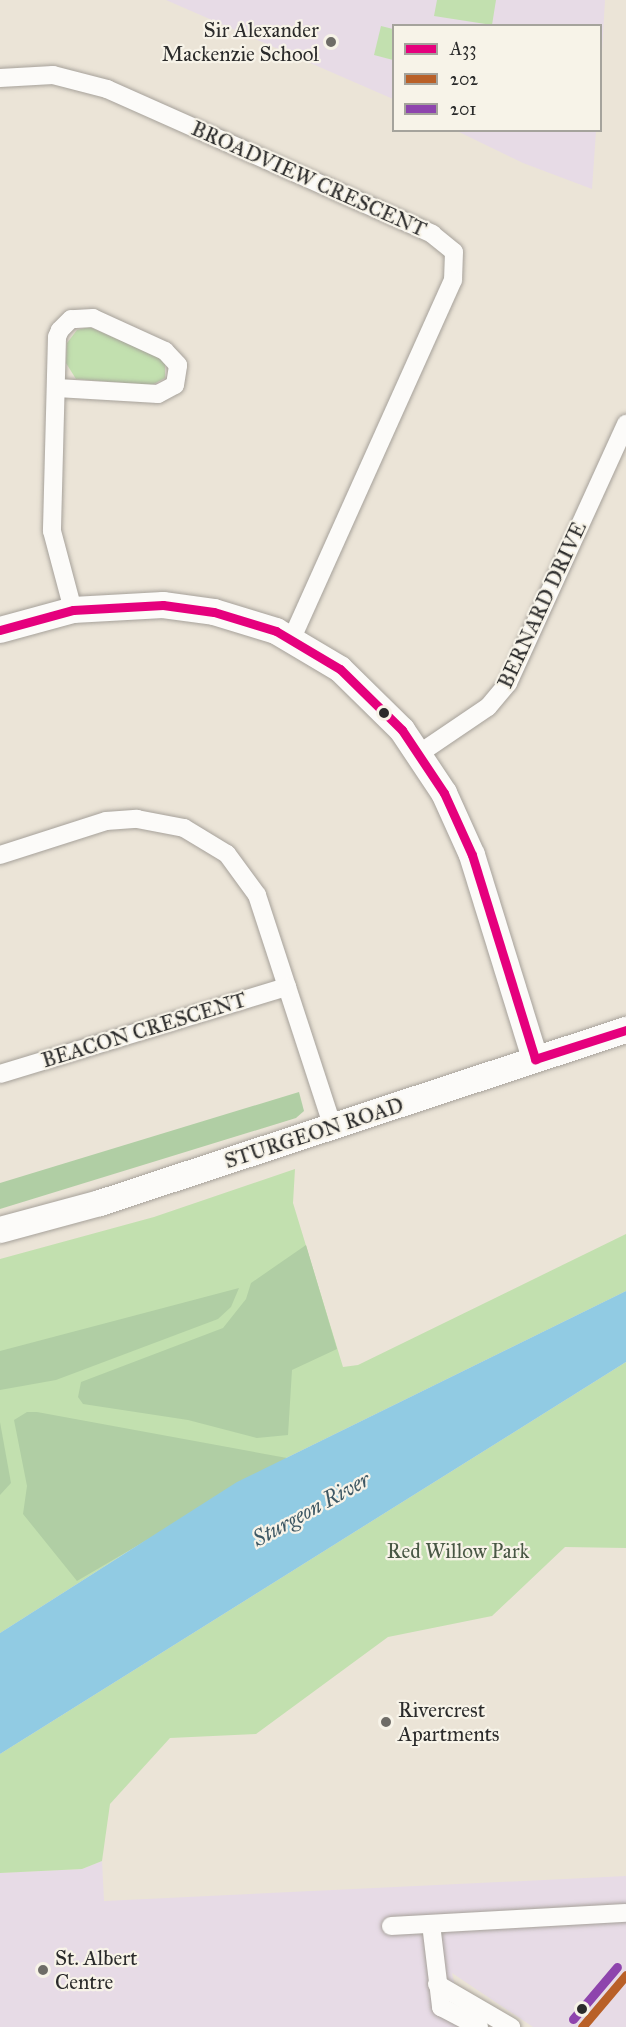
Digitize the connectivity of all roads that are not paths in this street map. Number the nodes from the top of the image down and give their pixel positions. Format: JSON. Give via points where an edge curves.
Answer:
{"nodes":[{"id":1,"x":0,"y":78,"type":"edge"},
{"id":2,"x":57,"y":388,"type":"junction"},
{"id":3,"x":626,"y":424,"type":"edge"},
{"id":4,"x":73,"y":610,"type":"junction"},
{"id":5,"x":0,"y":630,"type":"edge"},
{"id":6,"x":292,"y":638,"type":"junction"},
{"id":7,"x":420,"y":753,"type":"junction"},
{"id":8,"x":0,"y":855,"type":"edge"},
{"id":9,"x":287,"y":987,"type":"junction"},
{"id":10,"x":626,"y":1030,"type":"edge"},
{"id":11,"x":535,"y":1059,"type":"junction"},
{"id":12,"x":0,"y":1074,"type":"edge"},
{"id":13,"x":333,"y":1127,"type":"junction"},
{"id":14,"x":0,"y":1230,"type":"edge"},
{"id":15,"x":626,"y":1913,"type":"edge"},
{"id":16,"x":432,"y":1924,"type":"junction"},
{"id":17,"x":391,"y":1926,"type":"dead end"},
{"id":18,"x":437,"y":1984,"type":"junction"},
{"id":19,"x":479,"y":2027,"type":"edge"},
{"id":20,"x":511,"y":2027,"type":"edge"}],
"edges":[{"from":1,"to":6,"type":"street","name":"BROADVIEW CRESCENT","via":[[53,75],[107,89],[432,234],[454,252],[453,280]]},
{"from":2,"to":2,"type":"street","via":[[158,394],[176,385],[178,365],[165,351],[78,317],[64,324],[57,337]]},
{"from":2,"to":4,"type":"street","via":[[52,531]]},
{"from":3,"to":7,"type":"street","name":"BERNARD DRIVE","via":[[508,683],[488,708]]},
{"from":4,"to":5,"type":"street"},
{"from":4,"to":6,"type":"street","via":[[163,605],[214,612]]},
{"from":6,"to":7,"type":"street","via":[[362,688]]},
{"from":7,"to":11,"type":"street","via":[[472,855]]},
{"from":8,"to":9,"type":"street","via":[[122,819],[153,820],[192,831],[227,854],[248,880]]},
{"from":9,"to":12,"type":"street","name":"BEACON CRESCENT"},
{"from":9,"to":13,"type":"street"},
{"from":10,"to":11,"type":"street","name":"STURGEON ROAD"},
{"from":11,"to":13,"type":"street","name":"STURGEON ROAD"},
{"from":13,"to":14,"type":"street","name":"STURGEON ROAD"},
{"from":15,"to":16,"type":"street"},
{"from":16,"to":17,"type":"street"},
{"from":16,"to":18,"type":"street"},
{"from":18,"to":19,"type":"street","via":[[441,2007]]},
{"from":18,"to":20,"type":"street"}]}
